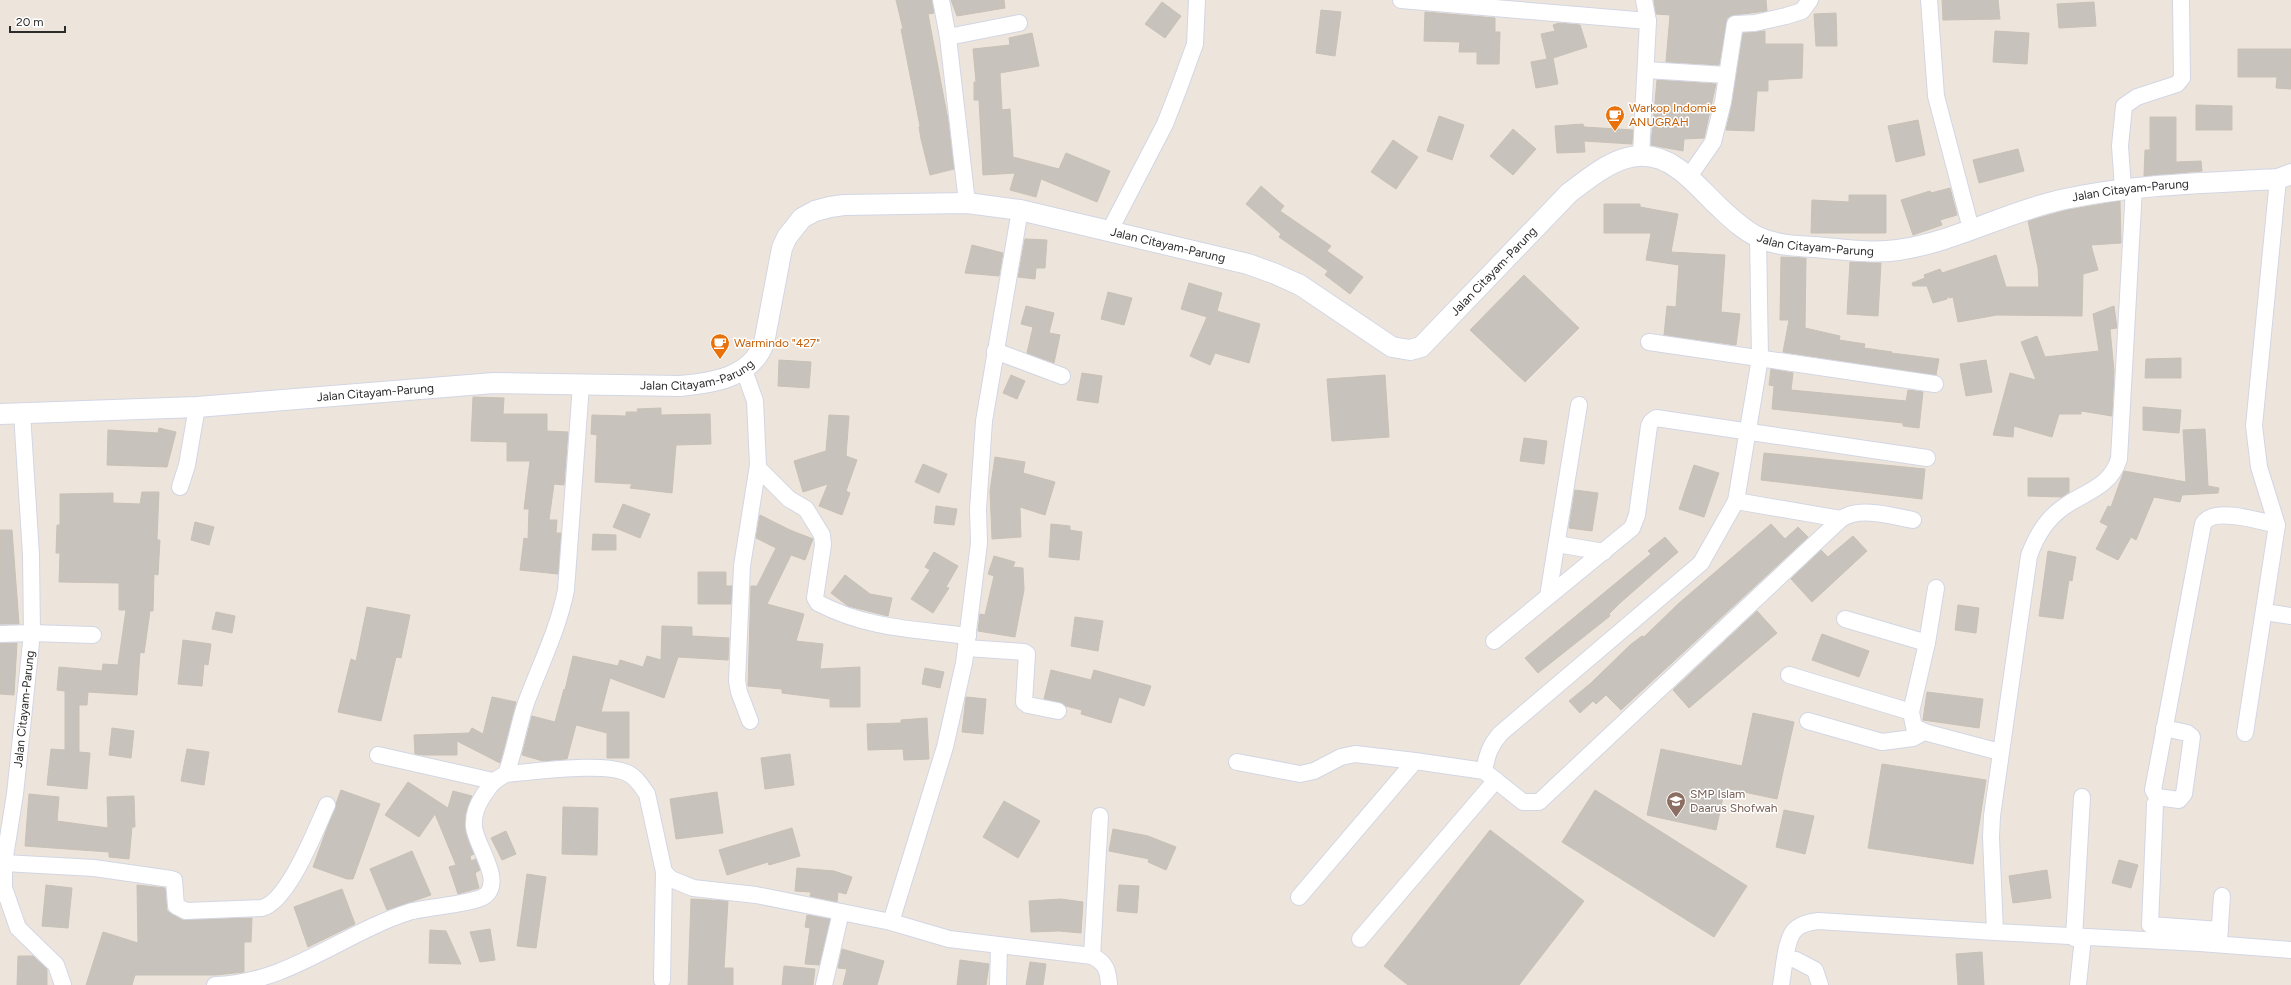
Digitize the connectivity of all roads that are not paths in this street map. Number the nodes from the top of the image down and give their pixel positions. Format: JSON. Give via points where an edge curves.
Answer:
{"nodes":[{"id":1,"x":941,"y":0,"type":"edge"},
{"id":2,"x":1197,"y":0,"type":"edge"},
{"id":3,"x":1401,"y":0,"type":"edge"},
{"id":4,"x":1644,"y":0,"type":"edge"},
{"id":5,"x":1810,"y":0,"type":"edge"},
{"id":6,"x":1929,"y":0,"type":"edge"},
{"id":7,"x":2181,"y":0,"type":"edge"},
{"id":8,"x":1648,"y":21,"type":"junction"},
{"id":9,"x":1019,"y":23,"type":"dead end"},
{"id":10,"x":948,"y":37,"type":"junction"},
{"id":11,"x":1646,"y":70,"type":"junction"},
{"id":12,"x":1727,"y":75,"type":"junction"},
{"id":13,"x":1641,"y":155,"type":"junction"},
{"id":14,"x":2284,"y":176,"type":"edge"},
{"id":15,"x":1688,"y":178,"type":"junction"},
{"id":16,"x":2128,"y":188,"type":"junction"},
{"id":17,"x":967,"y":203,"type":"junction"},
{"id":18,"x":1020,"y":210,"type":"junction"},
{"id":19,"x":1110,"y":230,"type":"junction"},
{"id":20,"x":1971,"y":230,"type":"junction"},
{"id":21,"x":1758,"y":237,"type":"junction"},
{"id":22,"x":1649,"y":342,"type":"dead end"},
{"id":23,"x":995,"y":351,"type":"junction"},
{"id":24,"x":1760,"y":358,"type":"junction"},
{"id":25,"x":744,"y":370,"type":"junction"},
{"id":26,"x":1062,"y":376,"type":"dead end"},
{"id":27,"x":1935,"y":384,"type":"dead end"},
{"id":28,"x":581,"y":385,"type":"junction"},
{"id":29,"x":1580,"y":405,"type":"dead end"},
{"id":30,"x":197,"y":407,"type":"junction"},
{"id":31,"x":22,"y":413,"type":"junction"},
{"id":32,"x":0,"y":414,"type":"edge"},
{"id":33,"x":1747,"y":432,"type":"junction"},
{"id":34,"x":1927,"y":458,"type":"dead end"},
{"id":35,"x":758,"y":468,"type":"junction"},
{"id":36,"x":180,"y":487,"type":"dead end"},
{"id":37,"x":1736,"y":501,"type":"junction"},
{"id":38,"x":1841,"y":519,"type":"junction"},
{"id":39,"x":1913,"y":520,"type":"dead end"},
{"id":40,"x":2277,"y":525,"type":"junction"},
{"id":41,"x":1557,"y":544,"type":"junction"},
{"id":42,"x":1604,"y":552,"type":"junction"},
{"id":43,"x":1936,"y":588,"type":"dead end"},
{"id":44,"x":1548,"y":596,"type":"junction"},
{"id":45,"x":2265,"y":612,"type":"junction"},
{"id":46,"x":2291,"y":616,"type":"edge"},
{"id":47,"x":1846,"y":619,"type":"dead end"},
{"id":48,"x":32,"y":633,"type":"junction"},
{"id":49,"x":0,"y":634,"type":"edge"},
{"id":50,"x":93,"y":635,"type":"dead end"},
{"id":51,"x":1494,"y":641,"type":"dead end"},
{"id":52,"x":967,"y":642,"type":"junction"},
{"id":53,"x":1927,"y":643,"type":"junction"},
{"id":54,"x":1789,"y":675,"type":"dead end"},
{"id":55,"x":1058,"y":711,"type":"dead end"},
{"id":56,"x":1911,"y":712,"type":"junction"},
{"id":57,"x":750,"y":721,"type":"dead end"},
{"id":58,"x":1808,"y":721,"type":"dead end"},
{"id":59,"x":2164,"y":728,"type":"dead end"},
{"id":60,"x":1924,"y":732,"type":"junction"},
{"id":61,"x":2245,"y":733,"type":"dead end"},
{"id":62,"x":2000,"y":752,"type":"junction"},
{"id":63,"x":378,"y":755,"type":"dead end"},
{"id":64,"x":1415,"y":760,"type":"junction"},
{"id":65,"x":1237,"y":762,"type":"dead end"},
{"id":66,"x":1490,"y":776,"type":"junction"},
{"id":67,"x":500,"y":777,"type":"junction"},
{"id":68,"x":2082,"y":798,"type":"dead end"},
{"id":69,"x":2155,"y":804,"type":"dead end"},
{"id":70,"x":327,"y":805,"type":"dead end"},
{"id":71,"x":1100,"y":816,"type":"dead end"},
{"id":72,"x":4,"y":863,"type":"junction"},
{"id":73,"x":664,"y":872,"type":"junction"},
{"id":74,"x":2222,"y":896,"type":"dead end"},
{"id":75,"x":1299,"y":897,"type":"dead end"},
{"id":76,"x":842,"y":912,"type":"junction"},
{"id":77,"x":891,"y":922,"type":"junction"},
{"id":78,"x":1996,"y":932,"type":"junction"},
{"id":79,"x":2220,"y":937,"type":"junction"},
{"id":80,"x":2078,"y":938,"type":"junction"},
{"id":81,"x":1360,"y":939,"type":"dead end"},
{"id":82,"x":999,"y":946,"type":"junction"},
{"id":83,"x":2291,"y":950,"type":"edge"},
{"id":84,"x":1092,"y":956,"type":"junction"},
{"id":85,"x":1786,"y":958,"type":"junction"},
{"id":86,"x":662,"y":980,"type":"dead end"},
{"id":87,"x":63,"y":985,"type":"edge"},
{"id":88,"x":215,"y":985,"type":"edge"},
{"id":89,"x":824,"y":985,"type":"edge"},
{"id":90,"x":998,"y":985,"type":"edge"},
{"id":91,"x":1109,"y":985,"type":"edge"},
{"id":92,"x":1781,"y":985,"type":"edge"},
{"id":93,"x":1820,"y":985,"type":"edge"},
{"id":94,"x":2078,"y":985,"type":"edge"}],
"edges":[{"from":1,"to":10,"type":"street"},
{"from":2,"to":19,"type":"street","via":[[1195,44],[1179,88],[1165,124]]},
{"from":3,"to":8,"type":"street"},
{"from":4,"to":8,"type":"street"},
{"from":5,"to":12,"type":"street","via":[[1802,10],[1786,16],[1755,23],[1735,24]]},
{"from":6,"to":20,"type":"street","via":[[1936,96]]},
{"from":7,"to":16,"type":"street","via":[[2182,78],[2177,84],[2137,97],[2124,106],[2120,146]]},
{"from":8,"to":11,"type":"street"},
{"from":9,"to":10,"type":"street"},
{"from":10,"to":17,"type":"street"},
{"from":11,"to":12,"type":"street"},
{"from":11,"to":13,"type":"street"},
{"from":12,"to":15,"type":"street","via":[[1713,142]]},
{"from":13,"to":15,"type":"street","name":"Jalan Citayam-Parung","via":[[1660,159],[1677,168]]},
{"from":13,"to":19,"type":"street","name":"Jalan Citayam-Parung","via":[[1618,159],[1596,172],[1569,194],[1421,347],[1410,350],[1392,347],[1300,285],[1273,272]]},
{"from":14,"to":16,"type":"street","name":"Jalan Citayam-Parung"},
{"from":14,"to":40,"type":"street","via":[[2254,426],[2259,467]]},
{"from":15,"to":21,"type":"street","name":"Jalan Citayam-Parung","via":[[1738,224]]},
{"from":16,"to":20,"type":"street","name":"Jalan Citayam-Parung","via":[[2062,200]]},
{"from":16,"to":62,"type":"street","via":[[2119,459],[2115,471],[2108,480],[2064,507],[2042,528],[2035,541],[2029,556]]},
{"from":17,"to":18,"type":"street","name":"Jalan Citayam-Parung"},
{"from":17,"to":25,"type":"street","name":"Jalan Citayam-Parung","via":[[844,205],[815,211],[802,218],[786,236],[782,248],[760,354]]},
{"from":18,"to":19,"type":"street","name":"Jalan Citayam-Parung"},
{"from":18,"to":23,"type":"street"},
{"from":20,"to":21,"type":"street","name":"Jalan Citayam-Parung","via":[[1897,251],[1788,246]]},
{"from":21,"to":24,"type":"street"},
{"from":22,"to":24,"type":"street"},
{"from":23,"to":26,"type":"street"},
{"from":23,"to":52,"type":"street","via":[[984,421],[978,509],[979,543]]},
{"from":24,"to":27,"type":"street"},
{"from":24,"to":33,"type":"street"},
{"from":25,"to":28,"type":"street","name":"Jalan Citayam-Parung","via":[[706,383],[680,386]]},
{"from":25,"to":35,"type":"street","via":[[755,401]]},
{"from":28,"to":30,"type":"street","name":"Jalan Citayam-Parung","via":[[494,383]]},
{"from":28,"to":67,"type":"street","via":[[565,596],[561,615],[526,704],[515,750]]},
{"from":29,"to":41,"type":"street"},
{"from":30,"to":31,"type":"street","name":"Jalan Citayam-Parung"},
{"from":30,"to":36,"type":"street"},
{"from":31,"to":32,"type":"street","name":"Jalan Citayam-Parung"},
{"from":31,"to":48,"type":"street","name":"Jalan Citayam-Parung"},
{"from":33,"to":34,"type":"street"},
{"from":33,"to":37,"type":"street"},
{"from":33,"to":42,"type":"street","via":[[1661,417],[1653,419],[1649,426],[1635,522],[1632,528]]},
{"from":35,"to":52,"type":"street","via":[[789,499],[806,510],[822,534],[823,545],[815,598],[818,603],[848,618]]},
{"from":35,"to":57,"type":"street","via":[[742,566],[737,681]]},
{"from":37,"to":38,"type":"street"},
{"from":37,"to":66,"type":"street","via":[[1701,563],[1492,742],[1488,754]]},
{"from":38,"to":39,"type":"street","via":[[1847,515],[1866,513]]},
{"from":38,"to":66,"type":"street","via":[[1539,802],[1523,802]]},
{"from":40,"to":45,"type":"street"},
{"from":40,"to":59,"type":"street","via":[[2222,514],[2213,515],[2205,520]]},
{"from":41,"to":42,"type":"street"},
{"from":41,"to":44,"type":"street"},
{"from":42,"to":44,"type":"street"},
{"from":43,"to":53,"type":"street"},
{"from":44,"to":51,"type":"street"},
{"from":45,"to":46,"type":"street"},
{"from":45,"to":61,"type":"street"},
{"from":47,"to":53,"type":"street"},
{"from":48,"to":49,"type":"street"},
{"from":48,"to":50,"type":"street"},
{"from":48,"to":72,"type":"street","name":"Jalan Citayam-Parung","via":[[15,794]]},
{"from":52,"to":55,"type":"street","via":[[1027,654],[1024,702]]},
{"from":52,"to":77,"type":"street","via":[[945,747]]},
{"from":53,"to":56,"type":"street"},
{"from":54,"to":56,"type":"street"},
{"from":56,"to":60,"type":"street","via":[[1914,727]]},
{"from":58,"to":60,"type":"street","via":[[1882,742],[1913,738]]},
{"from":60,"to":62,"type":"street"},
{"from":62,"to":78,"type":"street","via":[[1993,797],[1991,836]]},
{"from":63,"to":67,"type":"street"},
{"from":64,"to":65,"type":"street","via":[[1355,754],[1300,774]]},
{"from":64,"to":66,"type":"street"},
{"from":64,"to":75,"type":"street"},
{"from":66,"to":81,"type":"street"},
{"from":67,"to":73,"type":"street","via":[[595,768],[619,770],[629,774],[647,794]]},
{"from":67,"to":88,"type":"street","via":[[476,807],[474,826],[478,846],[491,874],[491,886],[486,895],[475,900],[420,909],[396,916],[286,969],[264,977]]},
{"from":68,"to":80,"type":"street"},
{"from":69,"to":79,"type":"street","via":[[2150,925]]},
{"from":70,"to":72,"type":"street","via":[[302,860],[284,889],[270,906],[262,908],[186,911],[176,906],[175,884],[171,879],[94,868]]},
{"from":71,"to":84,"type":"street"},
{"from":72,"to":87,"type":"street","name":"Jalan Citayam-Parung","via":[[4,888],[18,928],[56,965]]},
{"from":73,"to":76,"type":"street","via":[[671,879],[693,888],[756,895]]},
{"from":73,"to":86,"type":"street"},
{"from":74,"to":79,"type":"street"},
{"from":76,"to":77,"type":"street"},
{"from":76,"to":89,"type":"street"},
{"from":77,"to":82,"type":"street","via":[[949,939]]},
{"from":78,"to":80,"type":"street"},
{"from":78,"to":85,"type":"street","via":[[1818,921],[1798,927],[1792,933]]},
{"from":79,"to":80,"type":"street"},
{"from":79,"to":83,"type":"street"},
{"from":80,"to":94,"type":"street"},
{"from":82,"to":84,"type":"street"},
{"from":82,"to":90,"type":"street"},
{"from":84,"to":91,"type":"street","via":[[1102,961],[1108,970]]},
{"from":85,"to":92,"type":"street"},
{"from":85,"to":93,"type":"street","via":[[1815,970]]}]}
